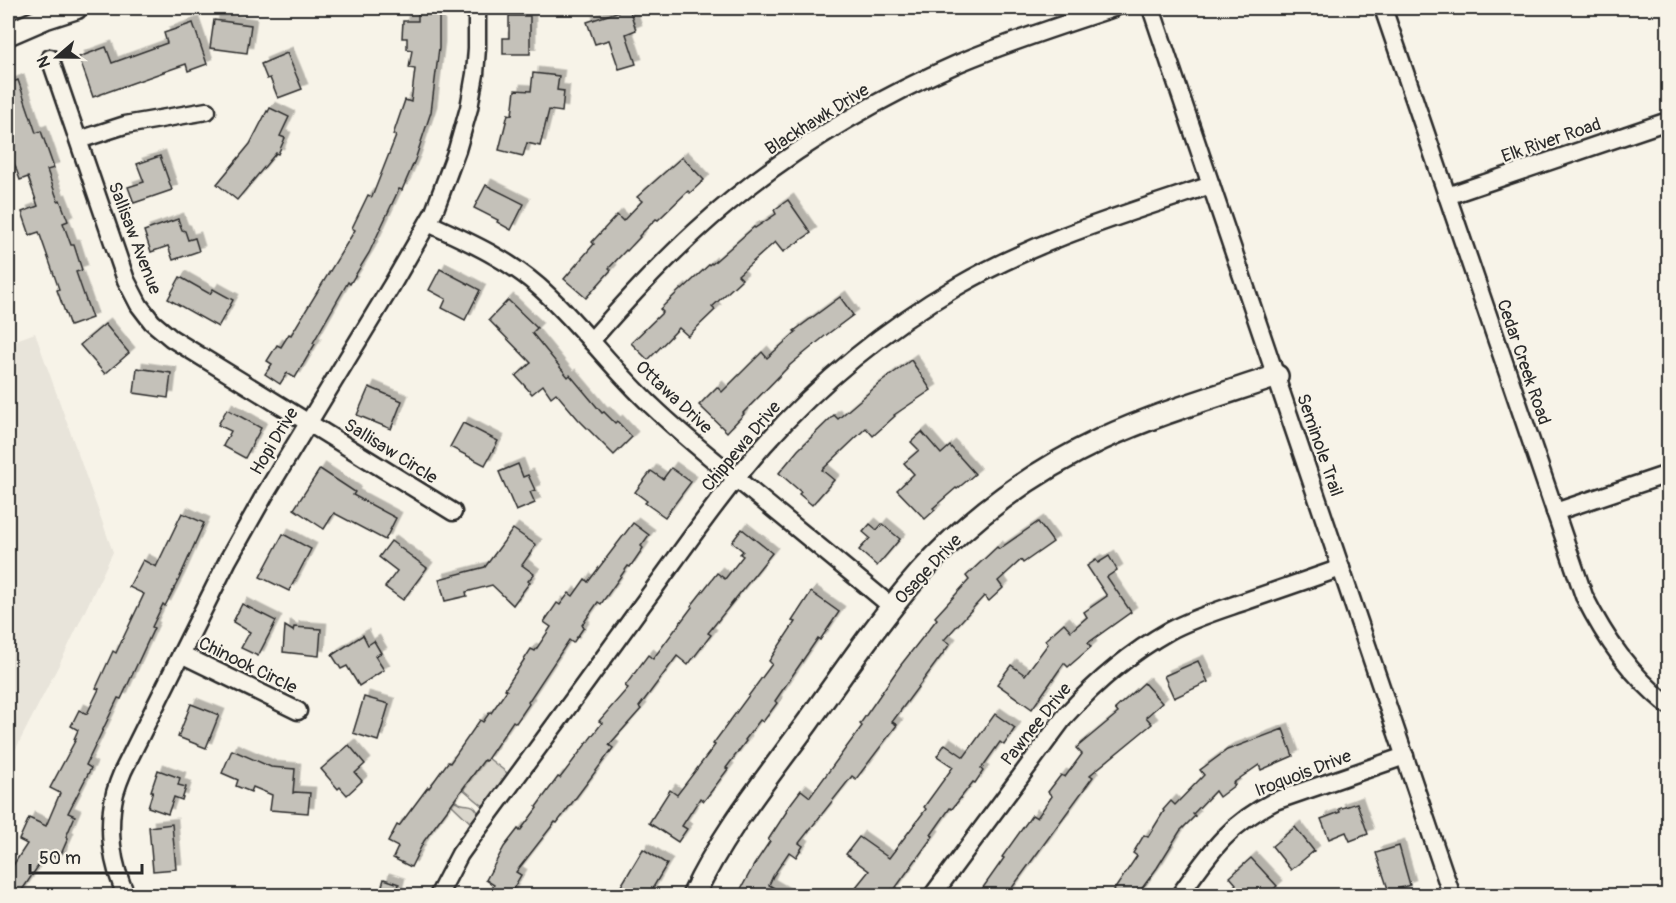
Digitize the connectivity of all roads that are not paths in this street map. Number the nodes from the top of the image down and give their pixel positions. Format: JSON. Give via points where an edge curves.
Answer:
{"nodes":[{"id":1,"x":75,"y":8,"type":"edge"},
{"id":2,"x":477,"y":8,"type":"edge"},
{"id":3,"x":1114,"y":8,"type":"edge"},
{"id":4,"x":1151,"y":8,"type":"edge"},
{"id":5,"x":1383,"y":8,"type":"edge"},
{"id":6,"x":8,"y":34,"type":"edge"},
{"id":7,"x":50,"y":58,"type":"dead end"},
{"id":8,"x":207,"y":111,"type":"dead end"},
{"id":9,"x":1668,"y":121,"type":"edge"},
{"id":10,"x":79,"y":140,"type":"junction"},
{"id":11,"x":1211,"y":185,"type":"junction"},
{"id":12,"x":1447,"y":196,"type":"junction"},
{"id":13,"x":428,"y":223,"type":"junction"},
{"id":14,"x":591,"y":341,"type":"junction"},
{"id":15,"x":1276,"y":376,"type":"junction"},
{"id":16,"x":308,"y":422,"type":"junction"},
{"id":17,"x":1668,"y":474,"type":"edge"},
{"id":18,"x":737,"y":479,"type":"junction"},
{"id":19,"x":453,"y":512,"type":"dead end"},
{"id":20,"x":1555,"y":512,"type":"junction"},
{"id":21,"x":1341,"y":568,"type":"junction"},
{"id":22,"x":892,"y":607,"type":"junction"},
{"id":23,"x":181,"y":654,"type":"junction"},
{"id":24,"x":1668,"y":705,"type":"edge"},
{"id":25,"x":298,"y":711,"type":"dead end"},
{"id":26,"x":1405,"y":756,"type":"junction"},
{"id":27,"x":127,"y":896,"type":"edge"},
{"id":28,"x":438,"y":896,"type":"edge"},
{"id":29,"x":693,"y":896,"type":"edge"},
{"id":30,"x":932,"y":896,"type":"edge"},
{"id":31,"x":1179,"y":896,"type":"edge"},
{"id":32,"x":1452,"y":896,"type":"edge"}],
"edges":[{"from":1,"to":6,"type":"street"},
{"from":2,"to":13,"type":"street","name":"Hopi Drive","via":[[469,108],[458,150]]},
{"from":3,"to":14,"type":"street","name":"Blackhawk Drive","via":[[959,63],[869,107],[825,134],[782,162],[696,231]]},
{"from":4,"to":11,"type":"street","name":"Seminole Trail"},
{"from":5,"to":12,"type":"street","name":"Cedar Creek Road"},
{"from":7,"to":10,"type":"street","name":"Sallisaw Avenue"},
{"from":8,"to":10,"type":"street","via":[[125,124]]},
{"from":9,"to":12,"type":"street","name":"Elk River Road"},
{"from":10,"to":16,"type":"street","name":"Sallisaw Avenue","via":[[126,280],[152,322],[171,338]]},
{"from":11,"to":15,"type":"street","name":"Seminole Trail"},
{"from":11,"to":18,"type":"street","name":"Chippewa Drive","via":[[1046,243],[959,285],[911,316],[832,377],[763,446]]},
{"from":12,"to":20,"type":"street","name":"Cedar Creek Road"},
{"from":13,"to":14,"type":"street","name":"Ottawa Drive","via":[[509,264],[556,302]]},
{"from":13,"to":16,"type":"street","name":"Hopi Drive"},
{"from":14,"to":18,"type":"street","name":"Ottawa Drive","via":[[651,405]]},
{"from":15,"to":21,"type":"street","name":"Seminole Trail"},
{"from":15,"to":22,"type":"street","name":"Osage Drive","via":[[1104,438],[1042,472],[1008,494],[953,540]]},
{"from":16,"to":19,"type":"street","name":"Sallisaw Circle"},
{"from":16,"to":23,"type":"street","name":"Hopi Drive","via":[[228,560]]},
{"from":17,"to":20,"type":"street"},
{"from":18,"to":22,"type":"street","name":"Ottawa Drive"},
{"from":18,"to":28,"type":"street","name":"Chippewa Drive","via":[[478,829]]},
{"from":20,"to":24,"type":"street","name":"Cedar Creek Road","via":[[1584,596],[1598,623],[1640,680]]},
{"from":21,"to":26,"type":"street","name":"Seminole Trail"},
{"from":21,"to":30,"type":"street","name":"Pawnee Drive","via":[[1207,614],[1136,651],[1088,690],[1066,714]]},
{"from":22,"to":29,"type":"street","name":"Osage Drive","via":[[744,811]]},
{"from":23,"to":25,"type":"street","name":"Chinook Circle"},
{"from":23,"to":27,"type":"street","name":"Hopi Drive","via":[[115,794],[112,845]]},
{"from":26,"to":31,"type":"street","name":"Iroquois Drive","via":[[1257,810],[1215,846]]},
{"from":26,"to":32,"type":"street","name":"Seminole Trail"}]}
